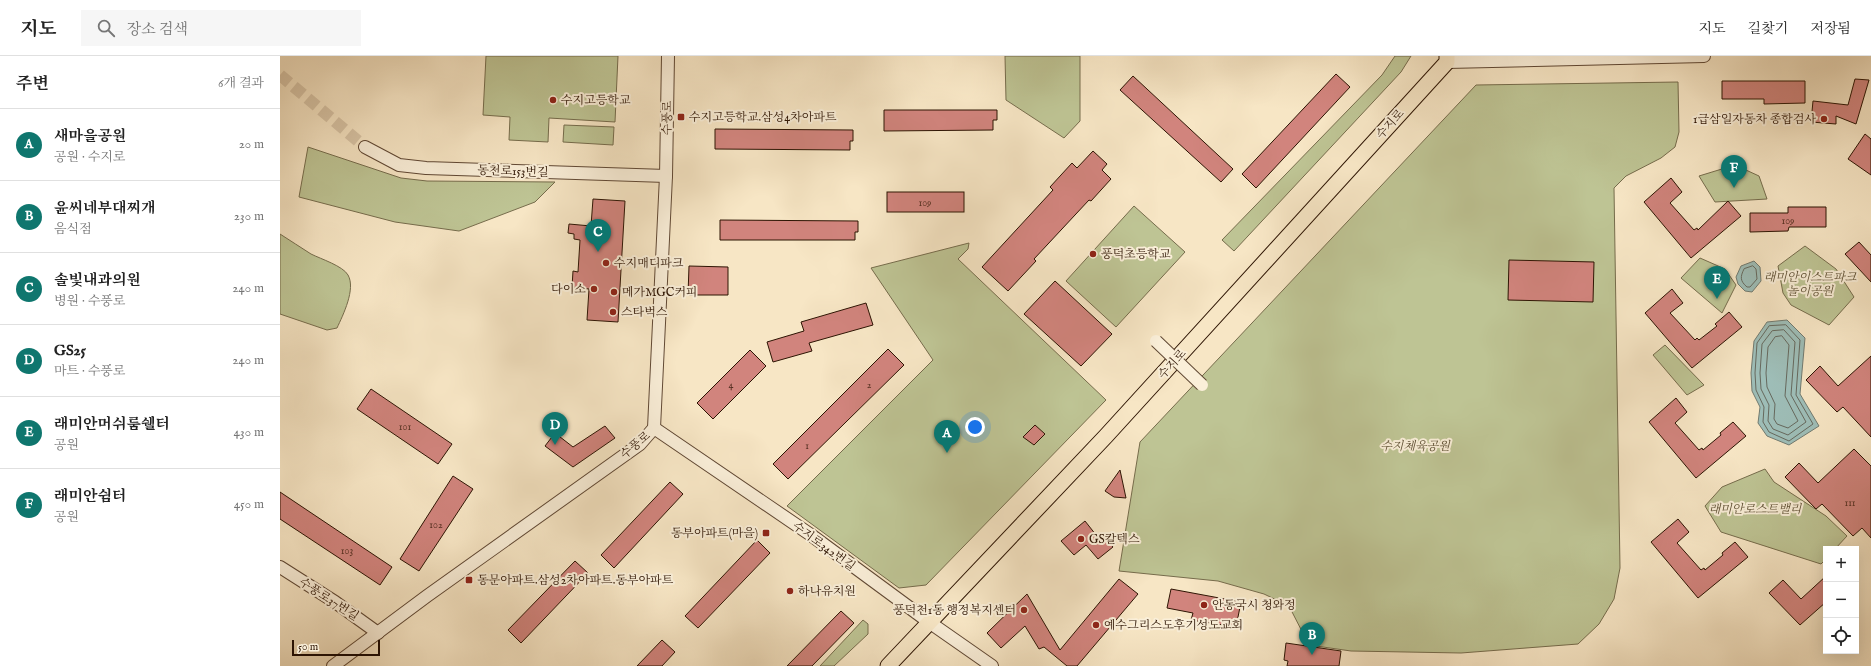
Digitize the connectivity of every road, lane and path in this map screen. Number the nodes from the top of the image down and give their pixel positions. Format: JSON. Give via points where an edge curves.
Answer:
{"nodes":[{"id":1,"x":668,"y":56,"type":"edge"},
{"id":2,"x":1682,"y":56,"type":"edge"},
{"id":3,"x":1704,"y":56,"type":"edge"},
{"id":4,"x":1447,"y":59,"type":"edge"},
{"id":5,"x":365,"y":147,"type":"tunnel mouth"},
{"id":6,"x":666,"y":176,"type":"junction"},
{"id":7,"x":1156,"y":341,"type":"dead end"},
{"id":8,"x":1202,"y":385,"type":"dead end"},
{"id":9,"x":654,"y":428,"type":"junction"},
{"id":10,"x":280,"y":567,"type":"edge"},
{"id":11,"x":929,"y":622,"type":"junction"},
{"id":12,"x":378,"y":633,"type":"junction"},
{"id":13,"x":333,"y":666,"type":"edge"},
{"id":14,"x":888,"y":666,"type":"edge"},
{"id":15,"x":992,"y":666,"type":"edge"}],
"edges":[{"from":1,"to":6,"type":"street","name":"수풍로"},
{"from":2,"to":3,"type":"street"},
{"from":2,"to":4,"type":"street"},
{"from":4,"to":11,"type":"main road","name":"수지로","via":[[1106,436]]},
{"from":5,"to":6,"type":"street","name":"동천로153번길","via":[[399,165],[426,168]]},
{"from":6,"to":9,"type":"street","name":"수풍로"},
{"from":7,"to":8,"type":"street","bridge":true},
{"from":9,"to":11,"type":"street","name":"수지로342번길","via":[[811,535]]},
{"from":9,"to":12,"type":"street","name":"수풍로","via":[[640,444]]},
{"from":10,"to":12,"type":"street","name":"수풍로37번길"},
{"from":11,"to":14,"type":"main road","name":"수지로"},
{"from":11,"to":15,"type":"street","name":"수지로342번길"},
{"from":12,"to":13,"type":"street","name":"수풍로"}]}
